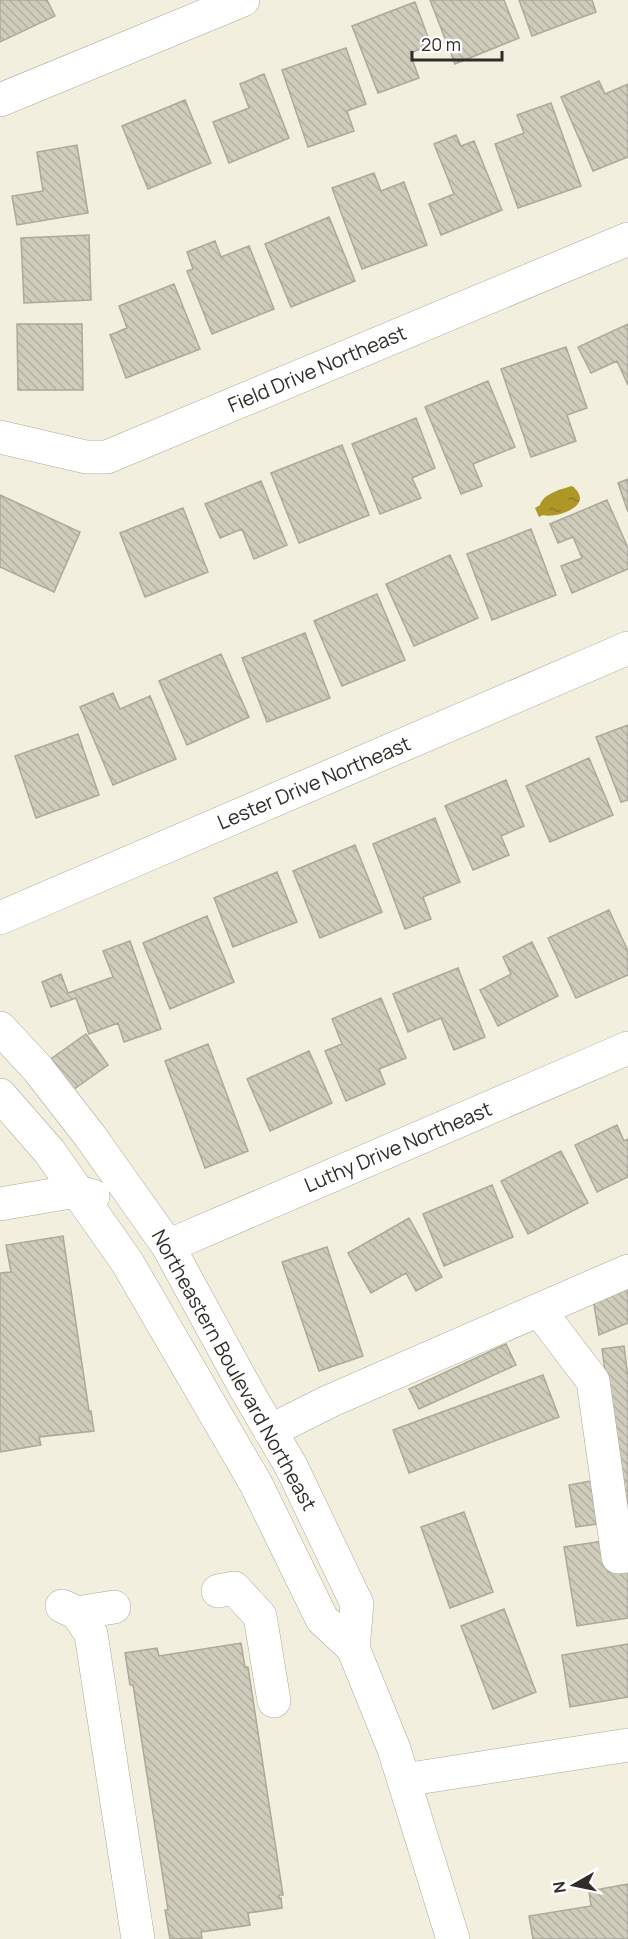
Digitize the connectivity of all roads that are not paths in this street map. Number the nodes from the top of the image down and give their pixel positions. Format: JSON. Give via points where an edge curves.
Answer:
{"nodes":[{"id":1,"x":243,"y":0,"type":"edge"},
{"id":2,"x":0,"y":100,"type":"edge"},
{"id":3,"x":628,"y":238,"type":"edge"},
{"id":4,"x":0,"y":436,"type":"edge"},
{"id":5,"x":628,"y":648,"type":"edge"},
{"id":6,"x":0,"y":918,"type":"edge"},
{"id":7,"x":0,"y":1028,"type":"edge"},
{"id":8,"x":628,"y":1048,"type":"edge"},
{"id":9,"x":0,"y":1058,"type":"edge"},
{"id":10,"x":0,"y":1095,"type":"edge"},
{"id":11,"x":90,"y":1136,"type":"junction"},
{"id":12,"x":76,"y":1191,"type":"junction"},
{"id":13,"x":0,"y":1204,"type":"edge"},
{"id":14,"x":168,"y":1246,"type":"junction"},
{"id":15,"x":628,"y":1271,"type":"edge"},
{"id":16,"x":539,"y":1310,"type":"junction"},
{"id":17,"x":268,"y":1427,"type":"junction"},
{"id":18,"x":628,"y":1556,"type":"edge"},
{"id":19,"x":218,"y":1591,"type":"dead end"},
{"id":20,"x":114,"y":1607,"type":"dead end"},
{"id":21,"x":352,"y":1648,"type":"junction"},
{"id":22,"x":274,"y":1701,"type":"dead end"},
{"id":23,"x":628,"y":1745,"type":"edge"},
{"id":24,"x":404,"y":1780,"type":"junction"},
{"id":25,"x":445,"y":1938,"type":"edge"},
{"id":26,"x":138,"y":1939,"type":"edge"}],
"edges":[{"from":1,"to":2,"type":"street"},
{"from":3,"to":4,"type":"street","name":"Field Drive Northeast","via":[[107,457],[86,457]]},
{"from":5,"to":6,"type":"street","name":"Lester Drive Northeast"},
{"from":7,"to":11,"type":"street","name":"Northeastern Boulevard Northeast"},
{"from":8,"to":14,"type":"street","name":"Luthy Drive Northeast"},
{"from":9,"to":11,"type":"street","via":[[56,1120]]},
{"from":10,"to":12,"type":"street","name":"Northeastern Boulevard Northeast","via":[[49,1151]]},
{"from":11,"to":14,"type":"street","name":"Northeastern Boulevard Northeast"},
{"from":12,"to":13,"type":"street"},
{"from":12,"to":17,"type":"street","via":[[109,1200],[125,1220],[233,1401]]},
{"from":12,"to":21,"type":"street","name":"Northeastern Boulevard Northeast","via":[[127,1262],[251,1474],[322,1618]]},
{"from":14,"to":17,"type":"street","name":"Northeastern Boulevard Northeast"},
{"from":15,"to":16,"type":"street"},
{"from":16,"to":17,"type":"street"},
{"from":16,"to":18,"type":"street","via":[[593,1381],[618,1557]]},
{"from":17,"to":21,"type":"street","name":"Northeastern Boulevard Northeast","via":[[291,1466],[357,1604]]},
{"from":19,"to":22,"type":"street","via":[[234,1588],[260,1616]]},
{"from":20,"to":26,"type":"street","via":[[70,1610],[91,1634]]},
{"from":21,"to":24,"type":"street","name":"Northeastern Boulevard Northeast"},
{"from":23,"to":24,"type":"street"},
{"from":24,"to":25,"type":"street","name":"Northeastern Boulevard Northeast"}]}
